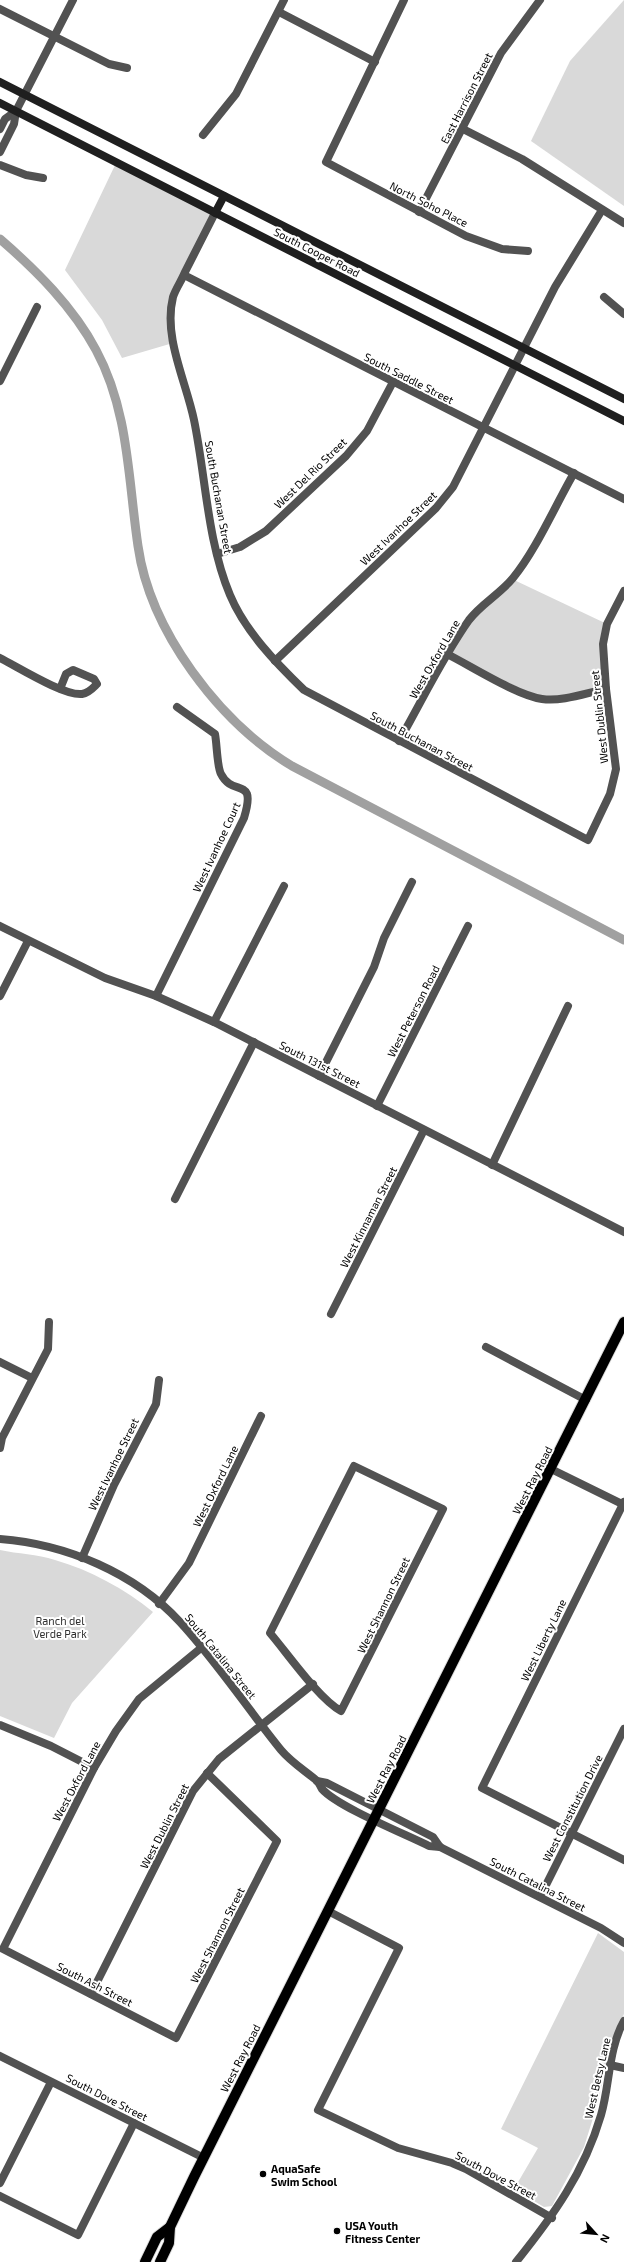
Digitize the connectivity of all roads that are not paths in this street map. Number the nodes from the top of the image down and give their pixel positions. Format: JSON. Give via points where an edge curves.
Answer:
{"nodes":[{"id":1,"x":73,"y":0,"type":"edge"},
{"id":2,"x":284,"y":0,"type":"edge"},
{"id":3,"x":404,"y":0,"type":"edge"},
{"id":4,"x":540,"y":0,"type":"edge"},
{"id":5,"x":0,"y":8,"type":"edge"},
{"id":6,"x":279,"y":12,"type":"junction"},
{"id":7,"x":55,"y":37,"type":"junction"},
{"id":8,"x":375,"y":62,"type":"junction"},
{"id":9,"x":126,"y":68,"type":"dead end"},
{"id":10,"x":0,"y":82,"type":"edge"},
{"id":11,"x":24,"y":94,"type":"junction"},
{"id":12,"x":0,"y":103,"type":"edge"},
{"id":13,"x":16,"y":111,"type":"junction"},
{"id":14,"x":463,"y":128,"type":"junction"},
{"id":15,"x":0,"y":129,"type":"edge"},
{"id":16,"x":203,"y":135,"type":"dead end"},
{"id":17,"x":0,"y":152,"type":"edge"},
{"id":18,"x":0,"y":165,"type":"edge"},
{"id":19,"x":42,"y":178,"type":"dead end"},
{"id":20,"x":224,"y":196,"type":"junction"},
{"id":21,"x":602,"y":210,"type":"junction"},
{"id":22,"x":419,"y":212,"type":"junction"},
{"id":23,"x":215,"y":213,"type":"junction"},
{"id":24,"x":624,"y":222,"type":"edge"},
{"id":25,"x":528,"y":251,"type":"dead end"},
{"id":26,"x":184,"y":275,"type":"junction"},
{"id":27,"x":604,"y":297,"type":"dead end"},
{"id":28,"x":37,"y":307,"type":"dead end"},
{"id":29,"x":624,"y":314,"type":"edge"},
{"id":30,"x":524,"y":347,"type":"junction"},
{"id":31,"x":515,"y":365,"type":"junction"},
{"id":32,"x":0,"y":381,"type":"edge"},
{"id":33,"x":393,"y":382,"type":"junction"},
{"id":34,"x":624,"y":399,"type":"edge"},
{"id":35,"x":624,"y":421,"type":"edge"},
{"id":36,"x":483,"y":427,"type":"junction"},
{"id":37,"x":574,"y":473,"type":"junction"},
{"id":38,"x":624,"y":499,"type":"edge"},
{"id":39,"x":217,"y":554,"type":"junction"},
{"id":40,"x":624,"y":591,"type":"edge"},
{"id":41,"x":447,"y":654,"type":"junction"},
{"id":42,"x":0,"y":658,"type":"edge"},
{"id":43,"x":275,"y":660,"type":"junction"},
{"id":44,"x":606,"y":688,"type":"junction"},
{"id":45,"x":60,"y":689,"type":"dead end"},
{"id":46,"x":177,"y":706,"type":"dead end"},
{"id":47,"x":399,"y":741,"type":"junction"},
{"id":48,"x":588,"y":840,"type":"joint"},
{"id":49,"x":412,"y":882,"type":"dead end"},
{"id":50,"x":284,"y":886,"type":"dead end"},
{"id":51,"x":0,"y":926,"type":"edge"},
{"id":52,"x":468,"y":926,"type":"dead end"},
{"id":53,"x":28,"y":941,"type":"junction"},
{"id":54,"x":0,"y":996,"type":"edge"},
{"id":55,"x":156,"y":996,"type":"junction"},
{"id":56,"x":568,"y":1006,"type":"dead end"},
{"id":57,"x":214,"y":1022,"type":"junction"},
{"id":58,"x":254,"y":1042,"type":"junction"},
{"id":59,"x":319,"y":1076,"type":"junction"},
{"id":60,"x":377,"y":1106,"type":"junction"},
{"id":61,"x":424,"y":1130,"type":"junction"},
{"id":62,"x":492,"y":1165,"type":"junction"},
{"id":63,"x":175,"y":1198,"type":"dead end"},
{"id":64,"x":624,"y":1232,"type":"edge"},
{"id":65,"x":331,"y":1314,"type":"dead end"},
{"id":66,"x":49,"y":1322,"type":"dead end"},
{"id":67,"x":624,"y":1322,"type":"edge"},
{"id":68,"x":486,"y":1348,"type":"dead end"},
{"id":69,"x":0,"y":1362,"type":"edge"},
{"id":70,"x":32,"y":1378,"type":"junction"},
{"id":71,"x":159,"y":1380,"type":"dead end"},
{"id":72,"x":586,"y":1400,"type":"junction"},
{"id":73,"x":262,"y":1416,"type":"dead end"},
{"id":74,"x":0,"y":1448,"type":"edge"},
{"id":75,"x":551,"y":1469,"type":"junction"},
{"id":76,"x":624,"y":1504,"type":"edge"},
{"id":77,"x":0,"y":1539,"type":"edge"},
{"id":78,"x":82,"y":1558,"type":"junction"},
{"id":79,"x":159,"y":1604,"type":"junction"},
{"id":80,"x":201,"y":1648,"type":"junction"},
{"id":81,"x":313,"y":1684,"type":"junction"},
{"id":82,"x":0,"y":1725,"type":"edge"},
{"id":83,"x":262,"y":1726,"type":"junction"},
{"id":84,"x":624,"y":1729,"type":"edge"},
{"id":85,"x":94,"y":1768,"type":"junction"},
{"id":86,"x":207,"y":1773,"type":"junction"},
{"id":87,"x":317,"y":1781,"type":"junction"},
{"id":88,"x":379,"y":1810,"type":"junction"},
{"id":89,"x":374,"y":1819,"type":"junction"},
{"id":90,"x":571,"y":1833,"type":"junction"},
{"id":91,"x":440,"y":1847,"type":"junction"},
{"id":92,"x":624,"y":1860,"type":"edge"},
{"id":93,"x":540,"y":1897,"type":"junction"},
{"id":94,"x":328,"y":1911,"type":"junction"},
{"id":95,"x":624,"y":1943,"type":"edge"},
{"id":96,"x":3,"y":1949,"type":"joint"},
{"id":97,"x":91,"y":1994,"type":"junction"},
{"id":98,"x":624,"y":2021,"type":"edge"},
{"id":99,"x":176,"y":2038,"type":"joint"},
{"id":100,"x":0,"y":2056,"type":"edge"},
{"id":101,"x":610,"y":2065,"type":"junction"},
{"id":102,"x":624,"y":2068,"type":"edge"},
{"id":103,"x":52,"y":2082,"type":"junction"},
{"id":104,"x":134,"y":2123,"type":"junction"},
{"id":105,"x":204,"y":2158,"type":"junction"},
{"id":106,"x":0,"y":2183,"type":"edge"},
{"id":107,"x":0,"y":2196,"type":"edge"},
{"id":108,"x":552,"y":2218,"type":"junction"},
{"id":109,"x":170,"y":2226,"type":"junction"},
{"id":110,"x":145,"y":2262,"type":"edge"},
{"id":111,"x":160,"y":2262,"type":"edge"},
{"id":112,"x":516,"y":2262,"type":"edge"}],
"edges":[{"from":1,"to":7,"type":"street"},
{"from":2,"to":6,"type":"street"},
{"from":3,"to":8,"type":"street"},
{"from":4,"to":14,"type":"street","name":"East Harrison Street","via":[[502,53]]},
{"from":5,"to":7,"type":"street"},
{"from":6,"to":8,"type":"street"},
{"from":6,"to":16,"type":"street","via":[[236,94]]},
{"from":7,"to":9,"type":"street","via":[[109,64]]},
{"from":7,"to":11,"type":"street"},
{"from":8,"to":22,"type":"street","name":"North Soho Place","via":[[326,162]]},
{"from":10,"to":11,"type":"main road","name":"South Cooper Road"},
{"from":11,"to":13,"type":"street"},
{"from":11,"to":20,"type":"main road","name":"South Cooper Road"},
{"from":12,"to":13,"type":"main road","name":"South Cooper Road"},
{"from":13,"to":15,"type":"street","via":[[5,119]]},
{"from":13,"to":17,"type":"street","via":[[14,124]]},
{"from":13,"to":23,"type":"main road","name":"South Cooper Road"},
{"from":14,"to":21,"type":"street","via":[[522,159]]},
{"from":14,"to":22,"type":"street","name":"East Harrison Street"},
{"from":18,"to":19,"type":"street"},
{"from":20,"to":23,"type":"main road"},
{"from":20,"to":30,"type":"main road","name":"South Cooper Road"},
{"from":21,"to":24,"type":"street"},
{"from":21,"to":30,"type":"street","name":"West Ivanhoe Street","via":[[555,287]]},
{"from":22,"to":25,"type":"street","name":"North Soho Place","via":[[466,236],[502,249]]},
{"from":23,"to":26,"type":"street","name":"South Buchanan Street"},
{"from":23,"to":31,"type":"main road","name":"South Cooper Road"},
{"from":26,"to":33,"type":"street","name":"South Saddle Street"},
{"from":26,"to":39,"type":"street","name":"South Buchanan Street","via":[[174,296],[171,316],[173,343],[194,421]]},
{"from":27,"to":29,"type":"street"},
{"from":28,"to":32,"type":"street"},
{"from":30,"to":31,"type":"street","name":"West Ivanhoe Street"},
{"from":30,"to":34,"type":"main road","name":"South Cooper Road"},
{"from":31,"to":35,"type":"main road","name":"South Cooper Road"},
{"from":31,"to":36,"type":"street","name":"West Ivanhoe Street"},
{"from":33,"to":36,"type":"street","name":"South Saddle Street"},
{"from":33,"to":39,"type":"street","name":"West Del Rio Street","via":[[367,431],[346,456],[266,531],[240,547]]},
{"from":36,"to":37,"type":"street","name":"South Saddle Street"},
{"from":36,"to":43,"type":"street","name":"West Ivanhoe Street","via":[[453,487],[436,508]]},
{"from":37,"to":38,"type":"street","name":"South Saddle Street"},
{"from":37,"to":41,"type":"street","name":"West Oxford Lane","via":[[512,579],[470,619]]},
{"from":39,"to":43,"type":"street","name":"South Buchanan Street","via":[[230,595],[251,630]]},
{"from":40,"to":44,"type":"street","name":"West Dublin Street","via":[[607,624],[604,637]]},
{"from":41,"to":44,"type":"street","via":[[526,695],[543,699],[561,698]]},
{"from":41,"to":47,"type":"street","name":"West Oxford Lane"},
{"from":42,"to":45,"type":"street"},
{"from":43,"to":47,"type":"street","name":"South Buchanan Street","via":[[304,690]]},
{"from":44,"to":48,"type":"street","name":"West Dublin Street","via":[[616,769],[610,794]]},
{"from":46,"to":55,"type":"street","name":"West Ivanhoe Court","via":[[215,734],[221,774],[226,780],[245,790],[249,801],[244,818]]},
{"from":47,"to":48,"type":"street","name":"South Buchanan Street"},
{"from":49,"to":59,"type":"street","via":[[384,938],[374,967]]},
{"from":50,"to":57,"type":"street"},
{"from":51,"to":53,"type":"street","name":"South 131st Street"},
{"from":52,"to":60,"type":"street","name":"West Peterson Road"},
{"from":53,"to":54,"type":"street"},
{"from":53,"to":55,"type":"street","name":"South 131st Street","via":[[105,978]]},
{"from":55,"to":57,"type":"street","name":"South 131st Street"},
{"from":56,"to":62,"type":"street"},
{"from":57,"to":58,"type":"street","name":"South 131st Street"},
{"from":58,"to":59,"type":"street","name":"South 131st Street"},
{"from":58,"to":63,"type":"street"},
{"from":59,"to":60,"type":"street","name":"South 131st Street"},
{"from":60,"to":61,"type":"street","name":"South 131st Street"},
{"from":61,"to":62,"type":"street","name":"South 131st Street"},
{"from":61,"to":65,"type":"street","name":"West Kinnaman Street"},
{"from":62,"to":64,"type":"street","name":"South 131st Street"},
{"from":66,"to":70,"type":"street","via":[[48,1349]]},
{"from":67,"to":72,"type":"main road","name":"West Ray Road"},
{"from":68,"to":72,"type":"street"},
{"from":69,"to":70,"type":"street"},
{"from":70,"to":74,"type":"street","via":[[2,1438]]},
{"from":71,"to":78,"type":"street","name":"West Ivanhoe Street","via":[[156,1404],[114,1485]]},
{"from":72,"to":75,"type":"main road","name":"West Ray Road"},
{"from":73,"to":79,"type":"street","name":"West Oxford Lane","via":[[189,1564]]},
{"from":75,"to":76,"type":"street"},
{"from":75,"to":88,"type":"main road","name":"West Ray Road"},
{"from":76,"to":90,"type":"street","name":"West Liberty Lane","via":[[482,1788]]},
{"from":77,"to":78,"type":"street","name":"South Catalina Street","via":[[41,1545]]},
{"from":78,"to":79,"type":"street","name":"South Catalina Street","via":[[117,1575]]},
{"from":79,"to":80,"type":"street","name":"South Catalina Street","via":[[179,1621]]},
{"from":80,"to":83,"type":"street","name":"South Catalina Street"},
{"from":80,"to":85,"type":"street","name":"West Oxford Lane","via":[[140,1699],[116,1731]]},
{"from":81,"to":81,"type":"street","name":"West Shannon Street","via":[[270,1633],[354,1466],[443,1509],[341,1710],[334,1707]]},
{"from":81,"to":83,"type":"street","name":"West Dublin Street"},
{"from":82,"to":85,"type":"street","via":[[51,1746]]},
{"from":83,"to":86,"type":"street","name":"West Dublin Street","via":[[219,1759]]},
{"from":83,"to":87,"type":"street","name":"South Catalina Street","via":[[283,1752]]},
{"from":84,"to":90,"type":"street","name":"West Constitution Drive"},
{"from":85,"to":96,"type":"street","name":"West Oxford Lane"},
{"from":86,"to":97,"type":"street","name":"West Dublin Street","via":[[193,1791]]},
{"from":86,"to":99,"type":"street","name":"West Shannon Street","via":[[277,1841]]},
{"from":87,"to":88,"type":"street","name":"South Catalina Street","via":[[327,1783]]},
{"from":87,"to":89,"type":"street","name":"South Catalina Street","via":[[323,1790],[340,1802]]},
{"from":88,"to":89,"type":"main road","name":"West Ray Road"},
{"from":88,"to":91,"type":"street","name":"South Catalina Street","via":[[432,1837]]},
{"from":89,"to":91,"type":"street","name":"South Catalina Street","via":[[429,1846]]},
{"from":89,"to":94,"type":"main road","name":"West Ray Road"},
{"from":90,"to":92,"type":"street"},
{"from":90,"to":93,"type":"street","name":"West Constitution Drive"},
{"from":91,"to":93,"type":"street","name":"South Catalina Street"},
{"from":93,"to":95,"type":"street","name":"South Catalina Street","via":[[601,1928]]},
{"from":94,"to":105,"type":"main road","name":"West Ray Road"},
{"from":94,"to":108,"type":"street","name":"South Dove Street","via":[[399,1948],[318,2110],[398,2148],[466,2169]]},
{"from":96,"to":97,"type":"street","name":"South Ash Street"},
{"from":97,"to":99,"type":"street","name":"South Ash Street"},
{"from":98,"to":101,"type":"street","name":"West Betsy Lane"},
{"from":100,"to":103,"type":"street","name":"South Dove Street"},
{"from":101,"to":102,"type":"street"},
{"from":101,"to":108,"type":"street","name":"West Betsy Lane","via":[[601,2116],[590,2146]]},
{"from":103,"to":104,"type":"street","name":"South Dove Street"},
{"from":103,"to":106,"type":"street"},
{"from":104,"to":105,"type":"street","name":"South Dove Street"},
{"from":104,"to":107,"type":"street","via":[[78,2235]]},
{"from":105,"to":109,"type":"main road","name":"West Ray Road"},
{"from":108,"to":112,"type":"street","name":"West Betsy Lane"},
{"from":109,"to":110,"type":"main road","name":"West Ray Road","via":[[157,2237]]},
{"from":109,"to":111,"type":"main road","name":"West Ray Road","via":[[169,2243]]}]}
